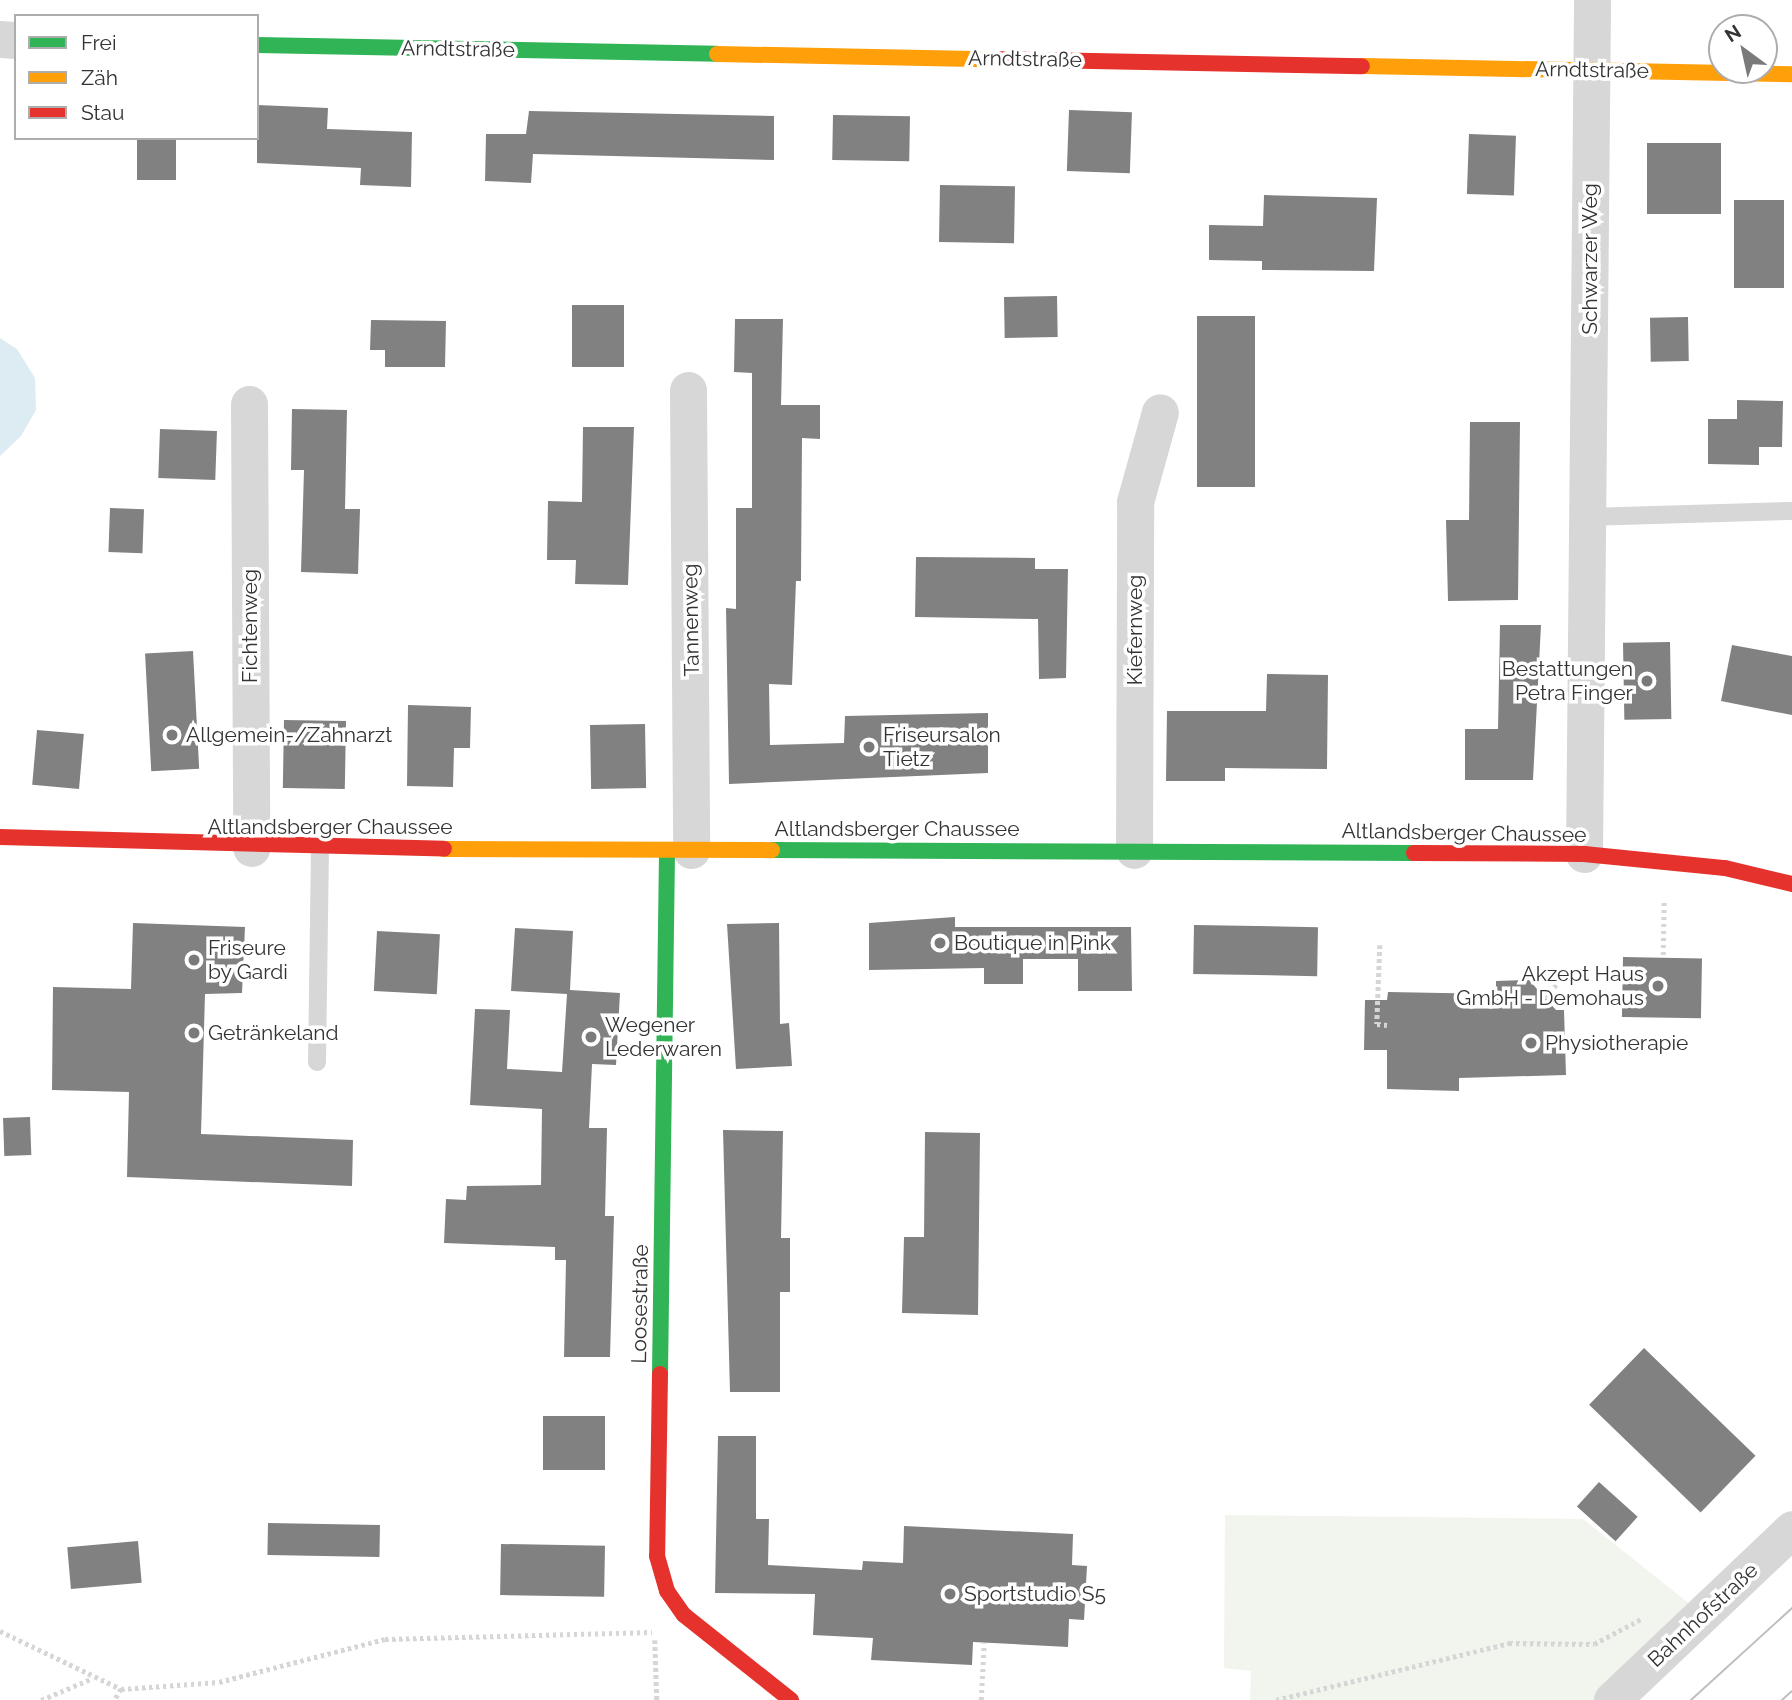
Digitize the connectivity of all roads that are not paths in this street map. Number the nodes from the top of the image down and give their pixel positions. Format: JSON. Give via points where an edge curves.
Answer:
{"nodes":[{"id":1,"x":1591,"y":0,"type":"edge"},
{"id":2,"x":259,"y":45,"type":"edge"},
{"id":3,"x":1591,"y":70,"type":"junction"},
{"id":4,"x":1792,"y":74,"type":"edge"},
{"id":5,"x":688,"y":390,"type":"dead end"},
{"id":6,"x":249,"y":404,"type":"dead end"},
{"id":7,"x":1160,"y":412,"type":"dead end"},
{"id":8,"x":1792,"y":511,"type":"edge"},
{"id":9,"x":1588,"y":517,"type":"junction"},
{"id":10,"x":0,"y":838,"type":"edge"},
{"id":11,"x":251,"y":848,"type":"junction"},
{"id":12,"x":320,"y":848,"type":"junction"},
{"id":13,"x":679,"y":850,"type":"junction"},
{"id":14,"x":1134,"y":850,"type":"junction"},
{"id":15,"x":1584,"y":854,"type":"junction"},
{"id":16,"x":1792,"y":884,"type":"edge"},
{"id":17,"x":317,"y":1062,"type":"dead end"},
{"id":18,"x":1792,"y":1529,"type":"edge"},
{"id":19,"x":791,"y":1700,"type":"edge"},
{"id":20,"x":1612,"y":1700,"type":"edge"}],
"edges":[{"from":1,"to":3,"type":"street","name":"Schwarzer Weg"},
{"from":2,"to":3,"type":"street","name":"Arndtstraße"},
{"from":3,"to":4,"type":"street","name":"Arndtstraße"},
{"from":3,"to":9,"type":"street","name":"Schwarzer Weg"},
{"from":5,"to":13,"type":"street","name":"Tannenweg"},
{"from":6,"to":11,"type":"street","name":"Fichtenweg"},
{"from":7,"to":14,"type":"street","name":"Kiefernweg","via":[[1135,502]]},
{"from":8,"to":9,"type":"lane"},
{"from":9,"to":15,"type":"street","name":"Schwarzer Weg"},
{"from":10,"to":11,"type":"street","name":"Altlandsberger Chaussee"},
{"from":11,"to":12,"type":"street","name":"Altlandsberger Chaussee"},
{"from":12,"to":13,"type":"street","name":"Altlandsberger Chaussee"},
{"from":12,"to":17,"type":"lane"},
{"from":13,"to":14,"type":"street","name":"Altlandsberger Chaussee"},
{"from":13,"to":19,"type":"street","name":"Loosestraße","via":[[657,1556],[667,1591],[684,1615]]},
{"from":14,"to":15,"type":"street","name":"Altlandsberger Chaussee"},
{"from":15,"to":16,"type":"street","name":"Altlandsberger Chaussee","via":[[1725,868]]},
{"from":18,"to":20,"type":"street","name":"Bahnhofstraße"}]}
